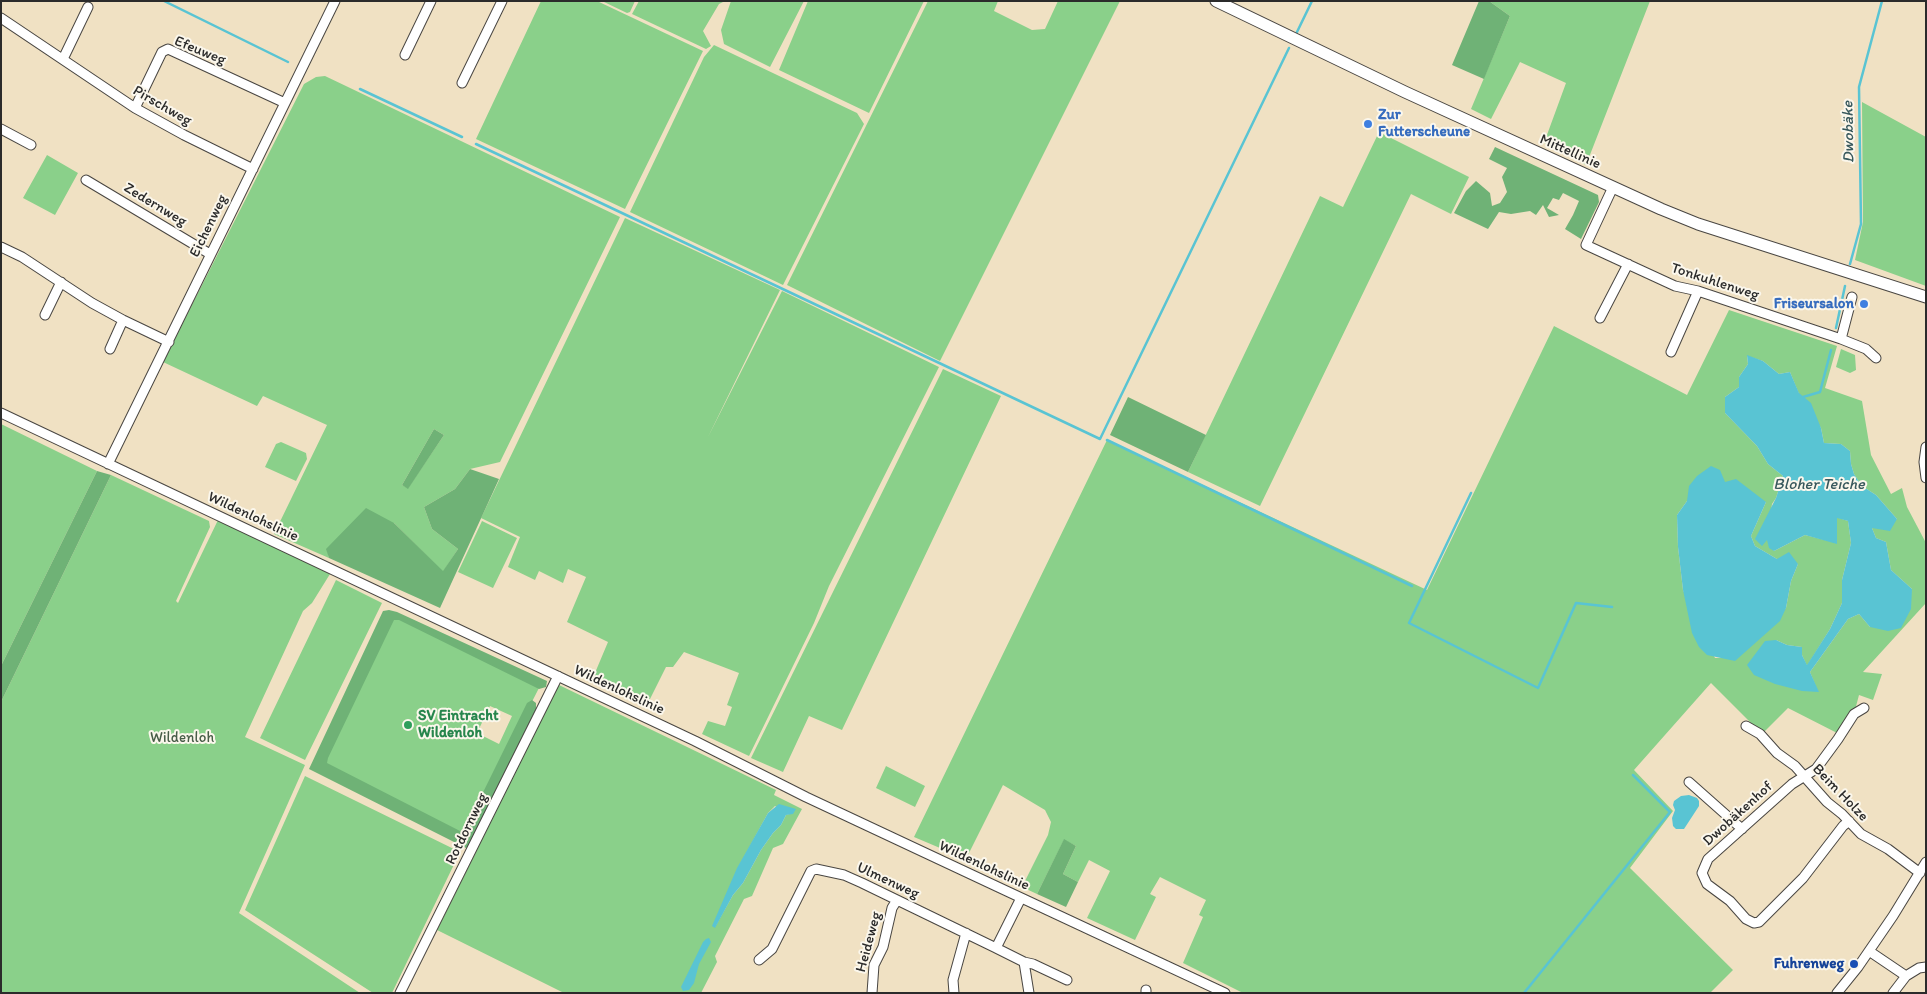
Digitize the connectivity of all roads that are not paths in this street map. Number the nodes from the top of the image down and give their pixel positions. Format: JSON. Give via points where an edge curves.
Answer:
{"nodes":[{"id":1,"x":335,"y":1,"type":"edge"},
{"id":2,"x":431,"y":1,"type":"edge"},
{"id":3,"x":502,"y":1,"type":"edge"},
{"id":4,"x":1216,"y":1,"type":"edge"},
{"id":5,"x":88,"y":7,"type":"dead end"},
{"id":6,"x":1,"y":18,"type":"edge"},
{"id":7,"x":405,"y":55,"type":"dead end"},
{"id":8,"x":63,"y":59,"type":"junction"},
{"id":9,"x":462,"y":83,"type":"dead end"},
{"id":10,"x":285,"y":103,"type":"junction"},
{"id":11,"x":135,"y":108,"type":"junction"},
{"id":12,"x":1,"y":129,"type":"edge"},
{"id":13,"x":31,"y":145,"type":"dead end"},
{"id":14,"x":252,"y":169,"type":"junction"},
{"id":15,"x":86,"y":180,"type":"dead end"},
{"id":16,"x":1612,"y":187,"type":"junction"},
{"id":17,"x":1,"y":247,"type":"edge"},
{"id":18,"x":210,"y":254,"type":"junction"},
{"id":19,"x":1628,"y":264,"type":"junction"},
{"id":20,"x":61,"y":282,"type":"junction"},
{"id":21,"x":1698,"y":291,"type":"junction"},
{"id":22,"x":1852,"y":297,"type":"dead end"},
{"id":23,"x":1926,"y":297,"type":"edge"},
{"id":24,"x":45,"y":315,"type":"dead end"},
{"id":25,"x":1600,"y":318,"type":"dead end"},
{"id":26,"x":123,"y":320,"type":"junction"},
{"id":27,"x":1841,"y":339,"type":"junction"},
{"id":28,"x":169,"y":342,"type":"junction"},
{"id":29,"x":110,"y":348,"type":"dead end"},
{"id":30,"x":1671,"y":352,"type":"dead end"},
{"id":31,"x":1876,"y":358,"type":"dead end"},
{"id":32,"x":1,"y":413,"type":"edge"},
{"id":33,"x":1926,"y":447,"type":"edge"},
{"id":34,"x":108,"y":464,"type":"junction"},
{"id":35,"x":1926,"y":478,"type":"edge"},
{"id":36,"x":558,"y":676,"type":"junction"},
{"id":37,"x":1864,"y":708,"type":"dead end"},
{"id":38,"x":1746,"y":726,"type":"dead end"},
{"id":39,"x":1804,"y":776,"type":"junction"},
{"id":40,"x":1689,"y":782,"type":"dead end"},
{"id":41,"x":1849,"y":821,"type":"junction"},
{"id":42,"x":1742,"y":828,"type":"junction"},
{"id":43,"x":1926,"y":862,"type":"edge"},
{"id":44,"x":1920,"y":873,"type":"junction"},
{"id":45,"x":1021,"y":898,"type":"junction"},
{"id":46,"x":897,"y":900,"type":"junction"},
{"id":47,"x":966,"y":933,"type":"junction"},
{"id":48,"x":996,"y":948,"type":"junction"},
{"id":49,"x":1869,"y":951,"type":"junction"},
{"id":50,"x":759,"y":960,"type":"dead end"},
{"id":51,"x":1024,"y":962,"type":"junction"},
{"id":52,"x":1926,"y":967,"type":"edge"},
{"id":53,"x":1906,"y":976,"type":"junction"},
{"id":54,"x":1068,"y":980,"type":"dead end"},
{"id":55,"x":400,"y":993,"type":"edge"},
{"id":56,"x":872,"y":993,"type":"edge"},
{"id":57,"x":954,"y":993,"type":"edge"},
{"id":58,"x":1028,"y":993,"type":"edge"},
{"id":59,"x":1225,"y":993,"type":"edge"},
{"id":60,"x":1837,"y":993,"type":"edge"},
{"id":61,"x":1893,"y":993,"type":"edge"}],
"edges":[{"from":1,"to":10,"type":"street","name":"Eichenweg"},
{"from":2,"to":7,"type":"street"},
{"from":3,"to":9,"type":"street"},
{"from":4,"to":16,"type":"street","name":"Mittellinie"},
{"from":5,"to":8,"type":"street"},
{"from":6,"to":8,"type":"street","name":"Pirschweg"},
{"from":8,"to":11,"type":"street","name":"Pirschweg"},
{"from":10,"to":11,"type":"street","name":"Efeuweg","via":[[168,49],[162,52]]},
{"from":10,"to":14,"type":"street","name":"Eichenweg"},
{"from":11,"to":14,"type":"street","name":"Pirschweg"},
{"from":12,"to":13,"type":"street"},
{"from":14,"to":18,"type":"street","name":"Eichenweg"},
{"from":15,"to":18,"type":"street","name":"Zedernweg"},
{"from":16,"to":19,"type":"street","name":"Tonkuhlenweg","via":[[1586,245]]},
{"from":16,"to":23,"type":"street","name":"Mittellinie","via":[[1698,224]]},
{"from":17,"to":20,"type":"street"},
{"from":18,"to":28,"type":"street","name":"Eichenweg"},
{"from":19,"to":21,"type":"street","name":"Tonkuhlenweg","via":[[1676,286]]},
{"from":19,"to":25,"type":"street"},
{"from":20,"to":24,"type":"street"},
{"from":20,"to":26,"type":"street"},
{"from":21,"to":27,"type":"street","name":"Tonkuhlenweg"},
{"from":21,"to":30,"type":"street"},
{"from":22,"to":27,"type":"street"},
{"from":26,"to":28,"type":"street"},
{"from":26,"to":29,"type":"street"},
{"from":27,"to":31,"type":"street","name":"Tonkuhlenweg","via":[[1866,349]]},
{"from":28,"to":34,"type":"street","name":"Eichenweg"},
{"from":32,"to":34,"type":"street","name":"Wildenlohslinie"},
{"from":33,"to":35,"type":"street"},
{"from":34,"to":36,"type":"street","name":"Wildenlohslinie"},
{"from":36,"to":45,"type":"street","name":"Wildenlohslinie"},
{"from":36,"to":55,"type":"street","name":"Rotdornweg"},
{"from":37,"to":39,"type":"street","name":"Dwobäkenhof","via":[[1854,714],[1816,769]]},
{"from":38,"to":39,"type":"street","name":"Beim Holze","via":[[1760,734]]},
{"from":39,"to":41,"type":"street","name":"Beim Holze","via":[[1826,802]]},
{"from":39,"to":42,"type":"street","name":"Dwobäkenhof"},
{"from":40,"to":42,"type":"street"},
{"from":41,"to":42,"type":"street","name":"Dwobäkenhof","via":[[1803,878],[1757,923],[1746,919],[1730,901],[1707,884],[1702,873],[1708,859]]},
{"from":41,"to":44,"type":"street","name":"Beim Holze","via":[[1861,834]]},
{"from":43,"to":44,"type":"street"},
{"from":44,"to":49,"type":"street"},
{"from":45,"to":48,"type":"street"},
{"from":45,"to":59,"type":"street","name":"Wildenlohslinie"},
{"from":46,"to":47,"type":"street","name":"Ulmenweg"},
{"from":46,"to":50,"type":"street","name":"Ulmenweg","via":[[844,875],[816,869],[811,871],[772,949]]},
{"from":46,"to":56,"type":"street","name":"Heideweg","via":[[874,965]]},
{"from":47,"to":48,"type":"street","name":"Ulmenweg"},
{"from":47,"to":57,"type":"street","via":[[953,980]]},
{"from":48,"to":51,"type":"street","name":"Ulmenweg"},
{"from":49,"to":53,"type":"street"},
{"from":49,"to":60,"type":"street"},
{"from":51,"to":54,"type":"street","name":"Ulmenweg"},
{"from":51,"to":58,"type":"street"},
{"from":52,"to":53,"type":"street"},
{"from":53,"to":61,"type":"street"}]}
